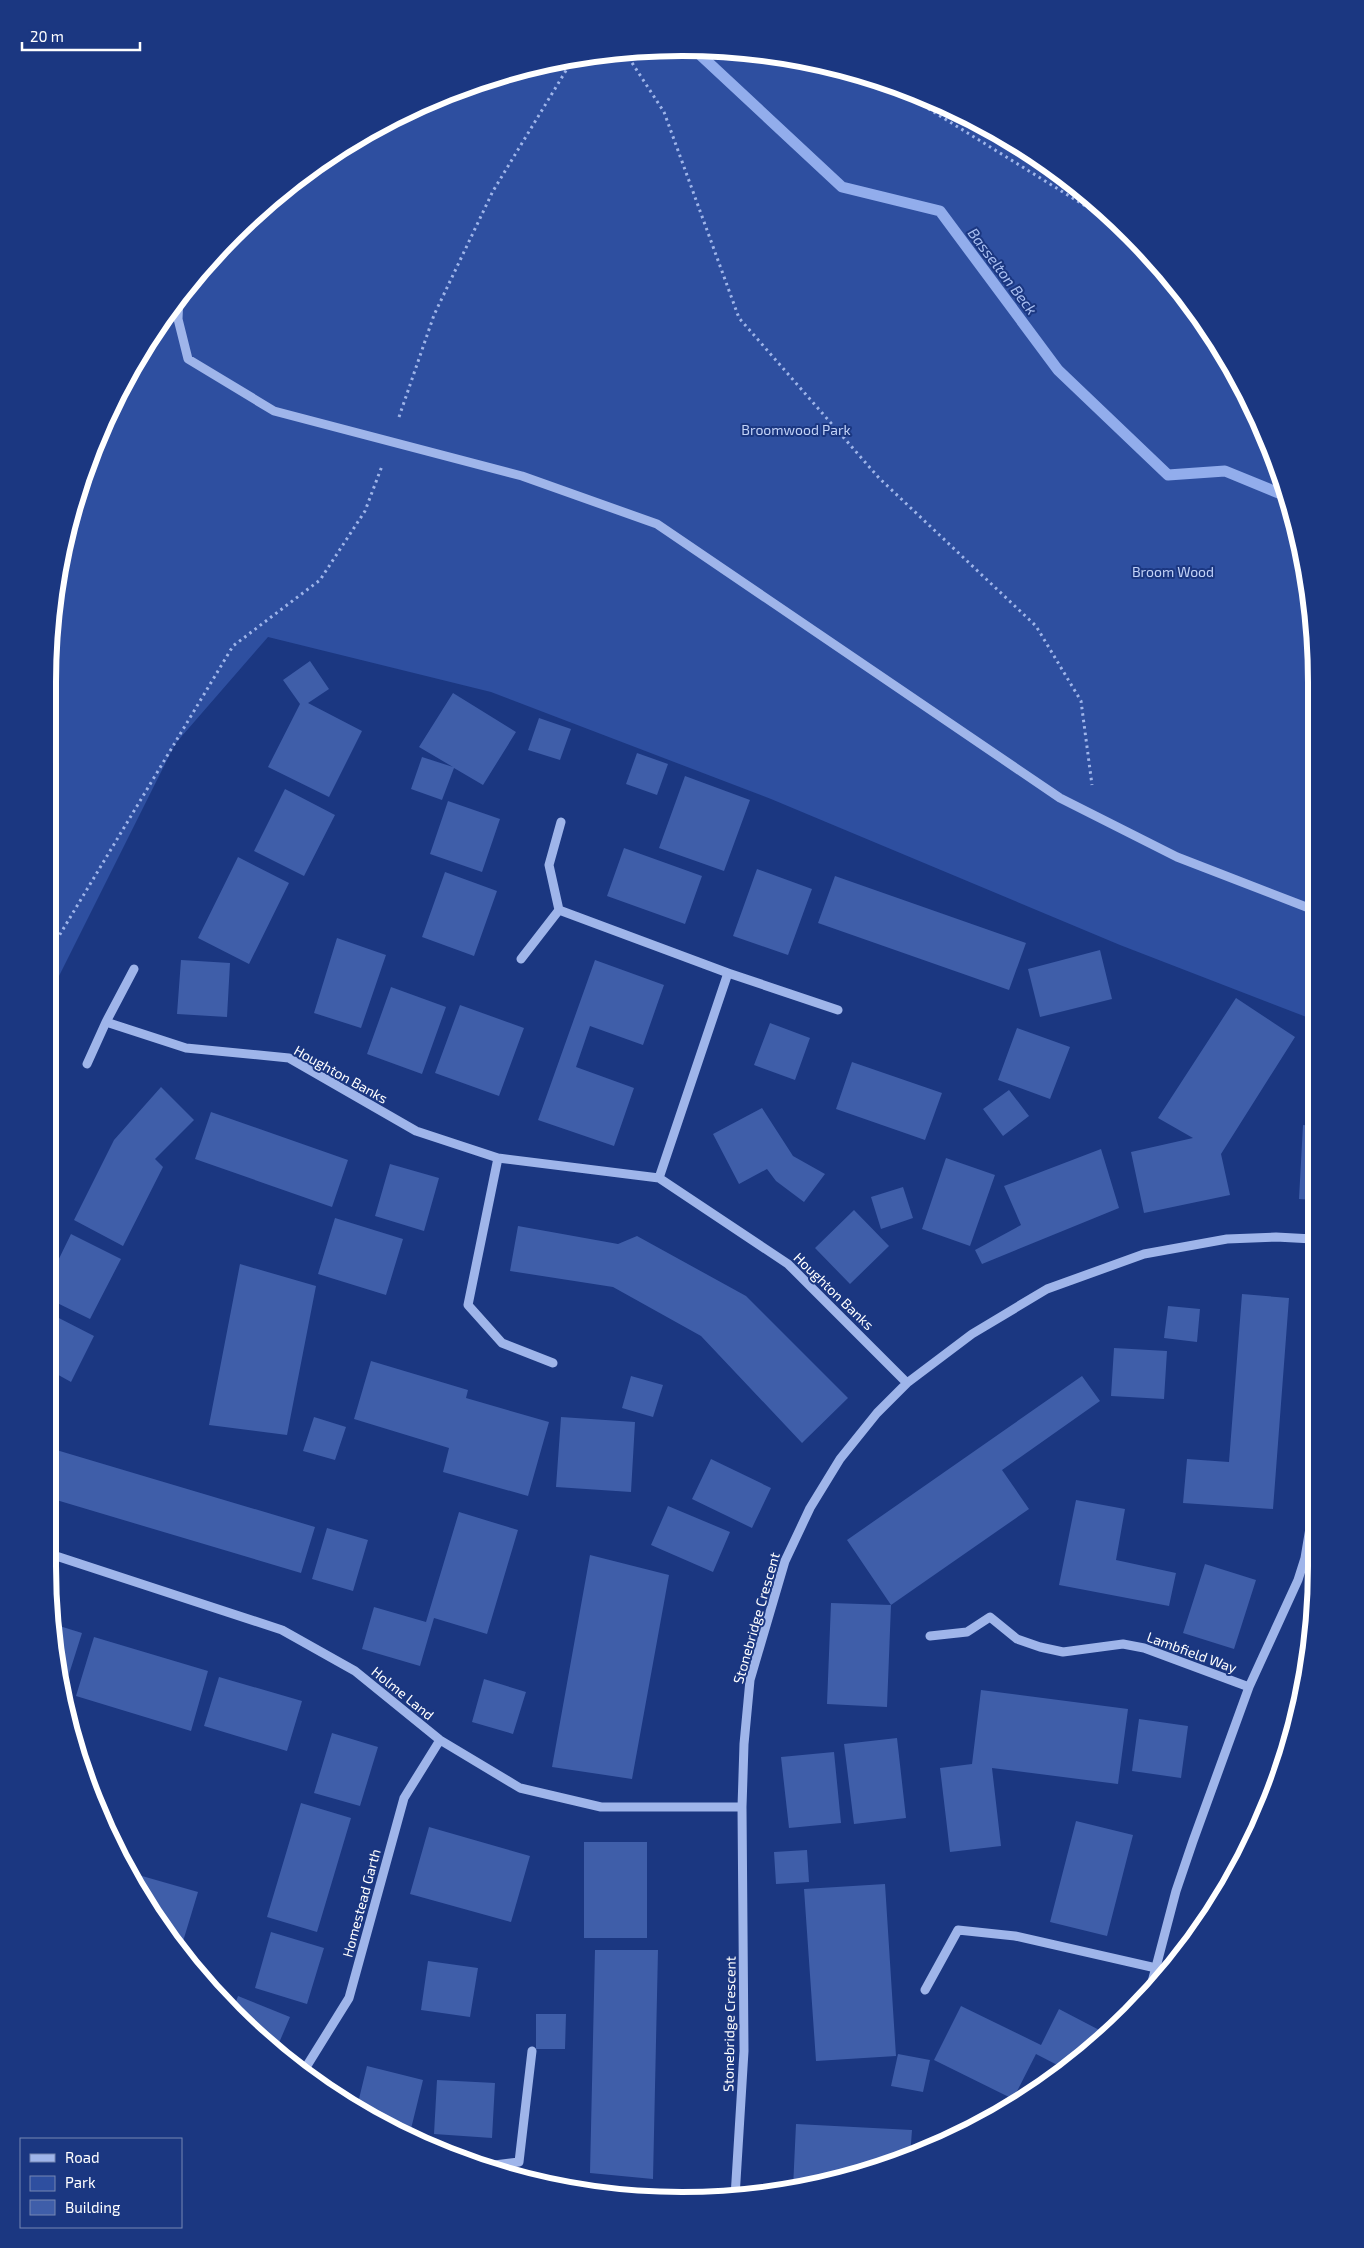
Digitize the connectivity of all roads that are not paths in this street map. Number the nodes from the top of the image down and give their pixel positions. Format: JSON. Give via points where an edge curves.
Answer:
{"nodes":[{"id":1,"x":178,"y":312,"type":"edge"},
{"id":2,"x":562,"y":822,"type":"dead end"},
{"id":3,"x":1308,"y":908,"type":"edge"},
{"id":4,"x":559,"y":910,"type":"junction"},
{"id":5,"x":521,"y":959,"type":"dead end"},
{"id":6,"x":134,"y":969,"type":"dead end"},
{"id":7,"x":728,"y":973,"type":"junction"},
{"id":8,"x":838,"y":1010,"type":"dead end"},
{"id":9,"x":106,"y":1022,"type":"junction"},
{"id":10,"x":87,"y":1064,"type":"dead end"},
{"id":11,"x":498,"y":1158,"type":"junction"},
{"id":12,"x":659,"y":1178,"type":"junction"},
{"id":13,"x":1308,"y":1239,"type":"edge"},
{"id":14,"x":553,"y":1363,"type":"dead end"},
{"id":15,"x":907,"y":1383,"type":"junction"},
{"id":16,"x":1308,"y":1540,"type":"edge"},
{"id":17,"x":56,"y":1556,"type":"edge"},
{"id":18,"x":930,"y":1636,"type":"dead end"},
{"id":19,"x":1249,"y":1687,"type":"junction"},
{"id":20,"x":440,"y":1740,"type":"junction"},
{"id":21,"x":742,"y":1807,"type":"junction"},
{"id":22,"x":1156,"y":1968,"type":"junction"},
{"id":23,"x":1153,"y":1977,"type":"edge"},
{"id":24,"x":925,"y":1990,"type":"dead end"},
{"id":25,"x":532,"y":2051,"type":"dead end"},
{"id":26,"x":307,"y":2066,"type":"edge"},
{"id":27,"x":500,"y":2164,"type":"edge"},
{"id":28,"x":737,"y":2189,"type":"edge"}],
"edges":[{"from":1,"to":3,"type":"street","via":[[188,358],[274,411],[522,476],[657,524],[1060,798],[1177,857]]},
{"from":2,"to":4,"type":"street","via":[[549,865]]},
{"from":4,"to":5,"type":"street"},
{"from":4,"to":7,"type":"street"},
{"from":6,"to":9,"type":"street"},
{"from":7,"to":8,"type":"street"},
{"from":7,"to":12,"type":"street"},
{"from":9,"to":10,"type":"street"},
{"from":9,"to":11,"type":"street","name":"Houghton Banks","via":[[186,1048],[289,1058],[416,1132]]},
{"from":11,"to":12,"type":"street","name":"Houghton Banks"},
{"from":11,"to":14,"type":"street","via":[[468,1305],[502,1343]]},
{"from":12,"to":15,"type":"street","name":"Houghton Banks","via":[[788,1264]]},
{"from":13,"to":15,"type":"street","name":"Stonebridge Crescent","via":[[1227,1238],[1144,1254],[1047,1290],[972,1334]]},
{"from":15,"to":21,"type":"street","name":"Stonebridge Crescent","via":[[840,1459],[810,1508],[785,1561],[750,1680]]},
{"from":16,"to":19,"type":"street","name":"Lambfield Way","via":[[1298,1580]]},
{"from":17,"to":20,"type":"street","name":"Holme Land","via":[[282,1630],[355,1671]]},
{"from":18,"to":19,"type":"street","name":"Lambfield Way","via":[[967,1632],[990,1617],[1017,1639],[1040,1647],[1064,1652],[1123,1644],[1137,1646]]},
{"from":19,"to":22,"type":"street","name":"Lambfield Way","via":[[1179,1883]]},
{"from":20,"to":21,"type":"street","name":"Holme Land","via":[[520,1788],[601,1807]]},
{"from":20,"to":26,"type":"street","name":"Homestead Garth","via":[[404,1798],[349,1998]]},
{"from":21,"to":28,"type":"street","name":"Stonebridge Crescent","via":[[744,2051]]},
{"from":22,"to":23,"type":"street","name":"Lambfield Way"},
{"from":22,"to":24,"type":"street","via":[[1015,1936],[958,1930]]},
{"from":25,"to":27,"type":"street","via":[[519,2162]]}]}
